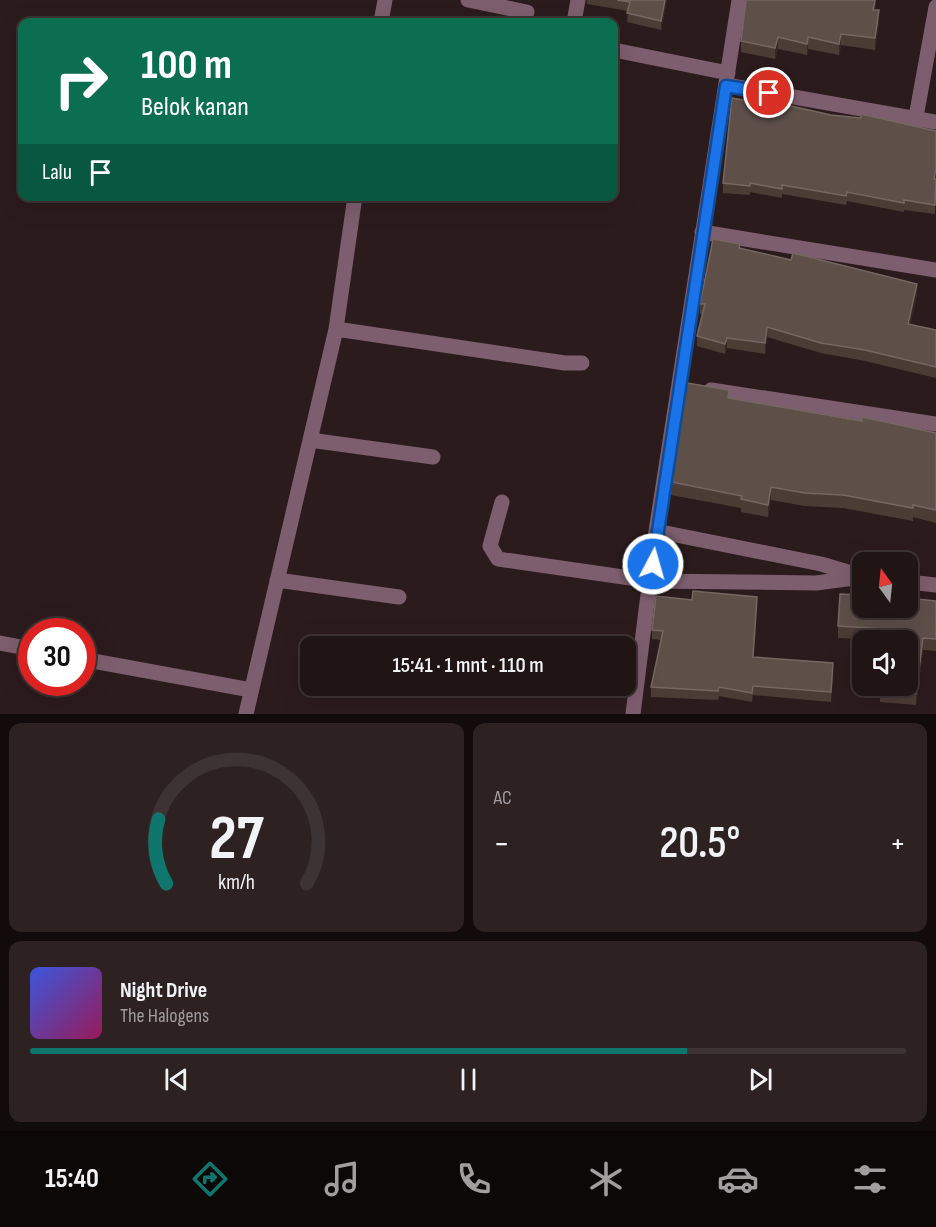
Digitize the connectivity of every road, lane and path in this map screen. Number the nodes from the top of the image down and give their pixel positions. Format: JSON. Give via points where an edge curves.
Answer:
{"nodes":[{"id":1,"x":385,"y":0,"type":"edge"},
{"id":2,"x":468,"y":0,"type":"edge"},
{"id":3,"x":578,"y":0,"type":"edge"},
{"id":4,"x":739,"y":0,"type":"edge"},
{"id":5,"x":936,"y":7,"type":"edge"},
{"id":6,"x":527,"y":12,"type":"dead end"},
{"id":7,"x":382,"y":18,"type":"edge"},
{"id":8,"x":575,"y":18,"type":"edge"},
{"id":9,"x":618,"y":51,"type":"edge"},
{"id":10,"x":727,"y":79,"type":"junction"},
{"id":11,"x":916,"y":117,"type":"junction"},
{"id":12,"x":936,"y":122,"type":"edge"},
{"id":13,"x":354,"y":201,"type":"edge"},
{"id":14,"x":702,"y":232,"type":"junction"},
{"id":15,"x":936,"y":270,"type":"edge"},
{"id":16,"x":336,"y":329,"type":"junction"},
{"id":17,"x":582,"y":363,"type":"dead end"},
{"id":18,"x":679,"y":385,"type":"junction"},
{"id":19,"x":936,"y":424,"type":"edge"},
{"id":20,"x":310,"y":440,"type":"junction"},
{"id":21,"x":433,"y":457,"type":"dead end"},
{"id":22,"x":502,"y":502,"type":"dead end"},
{"id":23,"x":656,"y":531,"type":"junction"},
{"id":24,"x":852,"y":574,"type":"edge"},
{"id":25,"x":852,"y":578,"type":"edge"},
{"id":26,"x":277,"y":580,"type":"junction"},
{"id":27,"x":651,"y":580,"type":"junction"},
{"id":28,"x":918,"y":583,"type":"edge"},
{"id":29,"x":936,"y":585,"type":"edge"},
{"id":30,"x":399,"y":597,"type":"dead end"},
{"id":31,"x":0,"y":643,"type":"edge"},
{"id":32,"x":18,"y":646,"type":"edge"},
{"id":33,"x":96,"y":662,"type":"edge"},
{"id":34,"x":251,"y":690,"type":"junction"},
{"id":35,"x":246,"y":714,"type":"edge"},
{"id":36,"x":633,"y":714,"type":"edge"}],
"edges":[{"from":1,"to":7,"type":"street"},
{"from":2,"to":6,"type":"street"},
{"from":3,"to":8,"type":"street"},
{"from":4,"to":10,"type":"street"},
{"from":5,"to":11,"type":"street"},
{"from":9,"to":10,"type":"street"},
{"from":10,"to":11,"type":"street"},
{"from":10,"to":14,"type":"street"},
{"from":11,"to":12,"type":"street"},
{"from":13,"to":16,"type":"street"},
{"from":14,"to":15,"type":"street"},
{"from":14,"to":18,"type":"street"},
{"from":16,"to":17,"type":"street"},
{"from":16,"to":20,"type":"street"},
{"from":18,"to":19,"type":"street"},
{"from":18,"to":23,"type":"street"},
{"from":20,"to":21,"type":"street"},
{"from":20,"to":26,"type":"street"},
{"from":22,"to":27,"type":"street","via":[[490,546],[498,559]]},
{"from":23,"to":24,"type":"street"},
{"from":23,"to":27,"type":"street"},
{"from":25,"to":27,"type":"street","via":[[816,583]]},
{"from":26,"to":30,"type":"street"},
{"from":26,"to":34,"type":"street"},
{"from":27,"to":36,"type":"street"},
{"from":28,"to":29,"type":"street"},
{"from":31,"to":32,"type":"street"},
{"from":33,"to":34,"type":"street"},
{"from":34,"to":35,"type":"street"}]}
